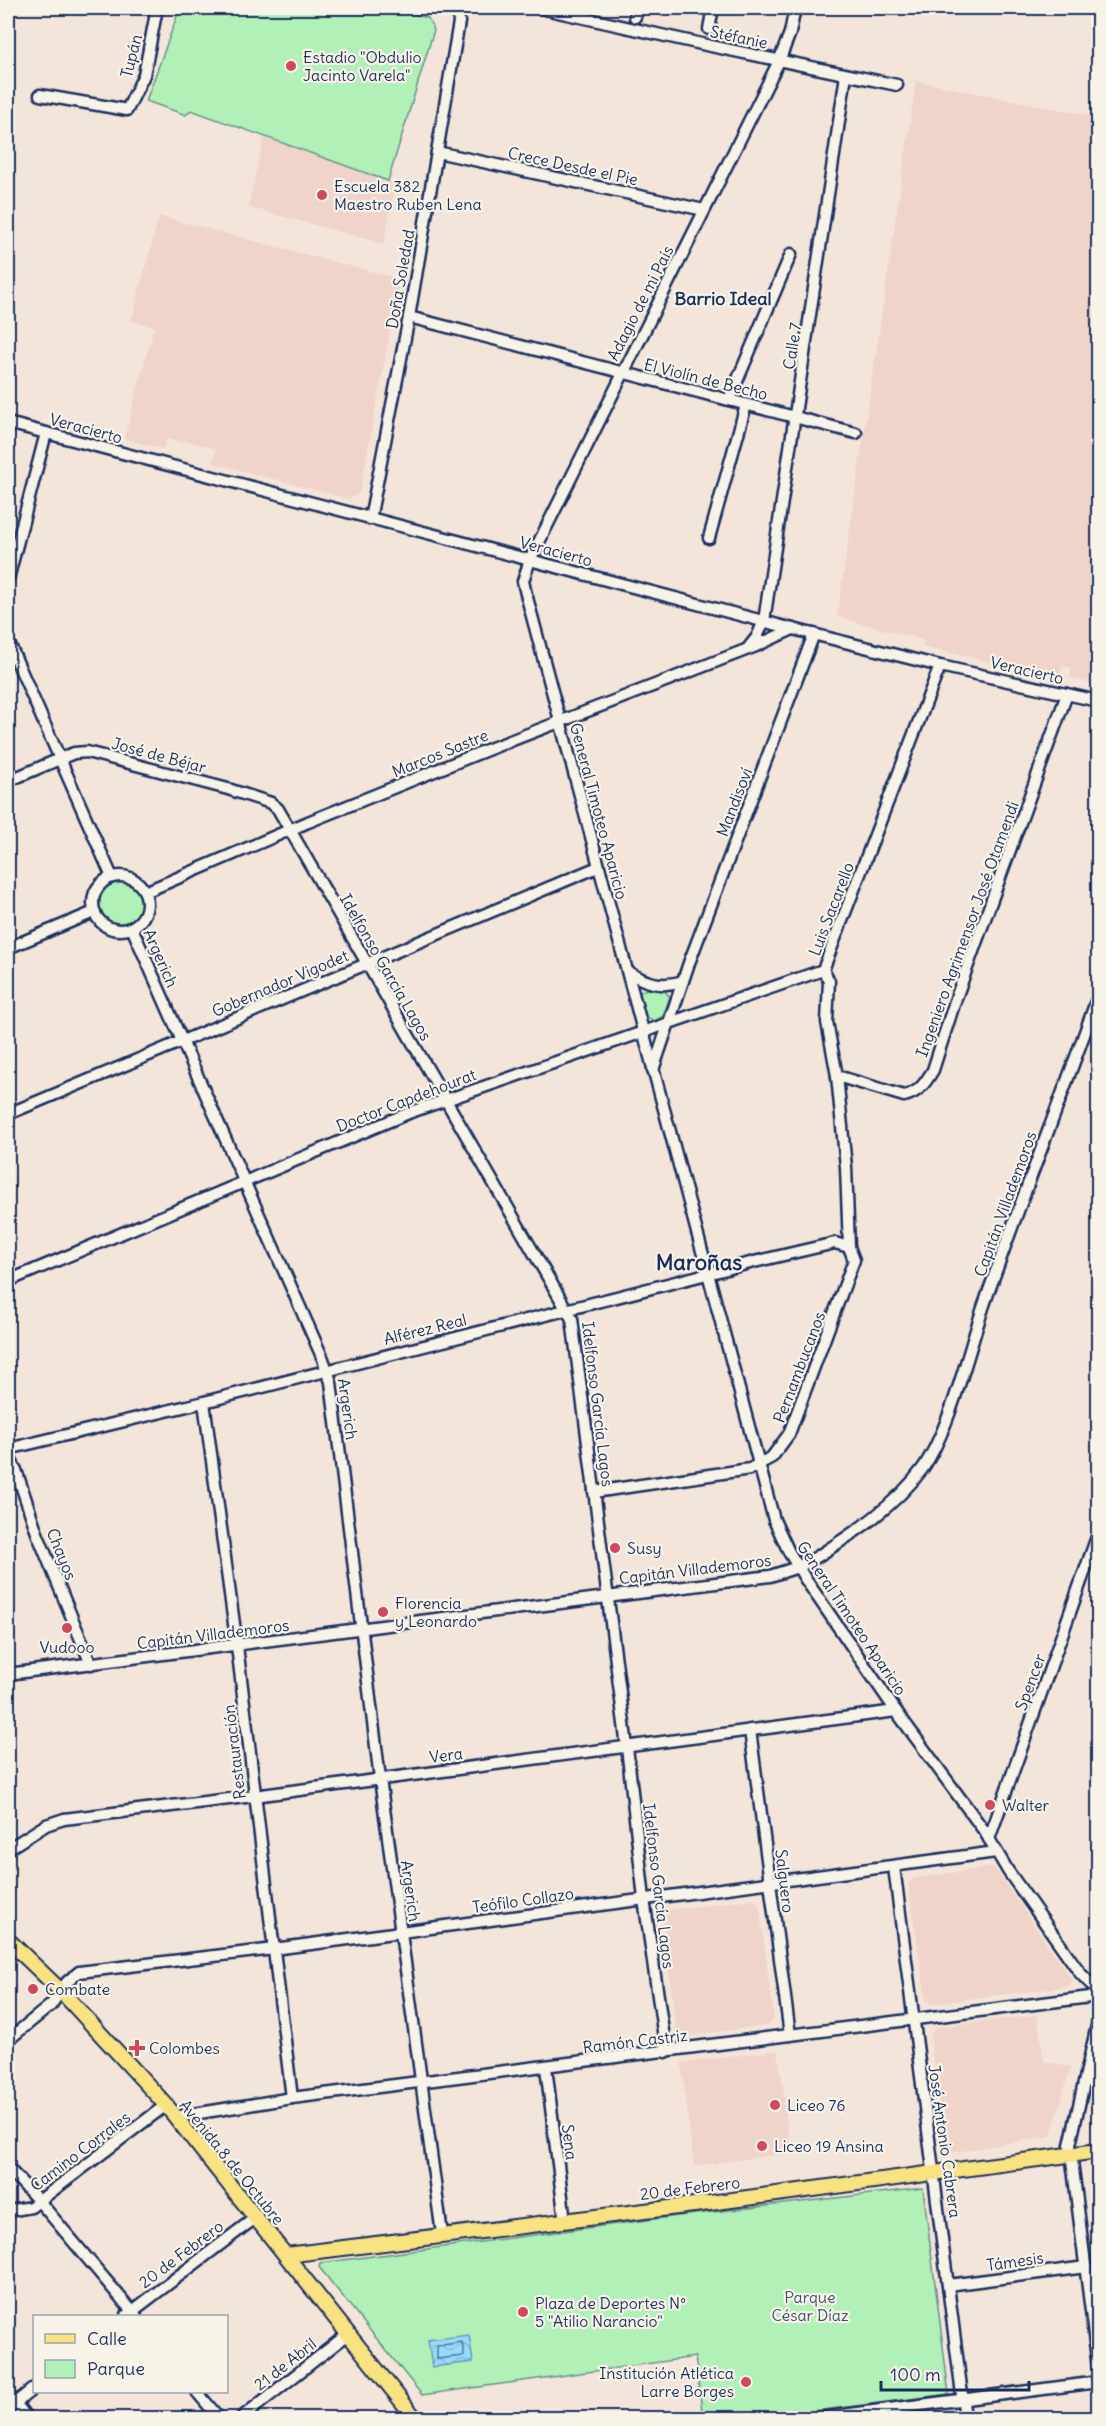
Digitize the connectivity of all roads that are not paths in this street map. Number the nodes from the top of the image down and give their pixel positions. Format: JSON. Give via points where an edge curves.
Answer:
{"nodes":[{"id":1,"x":157,"y":8,"type":"edge"},
{"id":2,"x":457,"y":8,"type":"edge"},
{"id":3,"x":540,"y":8,"type":"edge"},
{"id":4,"x":713,"y":8,"type":"edge"},
{"id":5,"x":795,"y":8,"type":"edge"},
{"id":6,"x":709,"y":29,"type":"dead end"},
{"id":7,"x":778,"y":61,"type":"junction"},
{"id":8,"x":846,"y":75,"type":"junction"},
{"id":9,"x":897,"y":85,"type":"dead end"},
{"id":10,"x":40,"y":95,"type":"dead end"},
{"id":11,"x":437,"y":152,"type":"junction"},
{"id":12,"x":704,"y":210,"type":"junction"},
{"id":13,"x":790,"y":254,"type":"dead end"},
{"id":14,"x":409,"y":317,"type":"junction"},
{"id":15,"x":622,"y":373,"type":"junction"},
{"id":16,"x":729,"y":400,"type":"junction"},
{"id":17,"x":747,"y":405,"type":"junction"},
{"id":18,"x":796,"y":418,"type":"junction"},
{"id":19,"x":8,"y":423,"type":"edge"},
{"id":20,"x":46,"y":433,"type":"junction"},
{"id":21,"x":856,"y":433,"type":"dead end"},
{"id":22,"x":370,"y":519,"type":"junction"},
{"id":23,"x":709,"y":538,"type":"dead end"},
{"id":24,"x":530,"y":560,"type":"junction"},
{"id":25,"x":8,"y":579,"type":"edge"},
{"id":26,"x":764,"y":621,"type":"junction"},
{"id":27,"x":793,"y":629,"type":"junction"},
{"id":28,"x":814,"y":634,"type":"junction"},
{"id":29,"x":8,"y":641,"type":"edge"},
{"id":30,"x":749,"y":647,"type":"junction"},
{"id":31,"x":940,"y":666,"type":"junction"},
{"id":32,"x":1067,"y":694,"type":"junction"},
{"id":33,"x":1098,"y":701,"type":"edge"},
{"id":34,"x":559,"y":722,"type":"junction"},
{"id":35,"x":58,"y":760,"type":"junction"},
{"id":36,"x":8,"y":781,"type":"edge"},
{"id":37,"x":290,"y":831,"type":"junction"},
{"id":38,"x":598,"y":867,"type":"junction"},
{"id":39,"x":112,"y":877,"type":"junction"},
{"id":40,"x":145,"y":892,"type":"junction"},
{"id":41,"x":94,"y":912,"type":"junction"},
{"id":42,"x":132,"y":928,"type":"junction"},
{"id":43,"x":8,"y":948,"type":"edge"},
{"id":44,"x":367,"y":962,"type":"junction"},
{"id":45,"x":823,"y":970,"type":"junction"},
{"id":46,"x":628,"y":972,"type":"junction"},
{"id":47,"x":683,"y":981,"type":"junction"},
{"id":48,"x":1098,"y":996,"type":"edge"},
{"id":49,"x":669,"y":1022,"type":"junction"},
{"id":50,"x":643,"y":1032,"type":"junction"},
{"id":51,"x":182,"y":1042,"type":"junction"},
{"id":52,"x":653,"y":1070,"type":"junction"},
{"id":53,"x":837,"y":1076,"type":"junction"},
{"id":54,"x":444,"y":1100,"type":"junction"},
{"id":55,"x":8,"y":1114,"type":"edge"},
{"id":56,"x":242,"y":1182,"type":"junction"},
{"id":57,"x":849,"y":1247,"type":"junction"},
{"id":58,"x":708,"y":1274,"type":"junction"},
{"id":59,"x":8,"y":1281,"type":"edge"},
{"id":60,"x":568,"y":1309,"type":"junction"},
{"id":61,"x":327,"y":1369,"type":"junction"},
{"id":62,"x":204,"y":1402,"type":"junction"},
{"id":63,"x":8,"y":1449,"type":"edge"},
{"id":64,"x":8,"y":1455,"type":"edge"},
{"id":65,"x":759,"y":1465,"type":"junction"},
{"id":66,"x":594,"y":1492,"type":"junction"},
{"id":67,"x":1098,"y":1534,"type":"edge"},
{"id":68,"x":798,"y":1567,"type":"junction"},
{"id":69,"x":608,"y":1595,"type":"junction"},
{"id":70,"x":362,"y":1630,"type":"junction"},
{"id":71,"x":237,"y":1646,"type":"junction"},
{"id":72,"x":91,"y":1664,"type":"junction"},
{"id":73,"x":8,"y":1674,"type":"edge"},
{"id":74,"x":896,"y":1711,"type":"junction"},
{"id":75,"x":750,"y":1730,"type":"junction"},
{"id":76,"x":627,"y":1748,"type":"junction"},
{"id":77,"x":380,"y":1779,"type":"junction"},
{"id":78,"x":254,"y":1796,"type":"junction"},
{"id":79,"x":989,"y":1839,"type":"junction"},
{"id":80,"x":8,"y":1849,"type":"edge"},
{"id":81,"x":996,"y":1852,"type":"junction"},
{"id":82,"x":894,"y":1867,"type":"junction"},
{"id":83,"x":770,"y":1883,"type":"junction"},
{"id":84,"x":644,"y":1899,"type":"junction"},
{"id":85,"x":401,"y":1931,"type":"junction"},
{"id":86,"x":8,"y":1940,"type":"edge"},
{"id":87,"x":274,"y":1949,"type":"junction"},
{"id":88,"x":61,"y":1991,"type":"junction"},
{"id":89,"x":1098,"y":1991,"type":"edge"},
{"id":90,"x":1098,"y":1996,"type":"edge"},
{"id":91,"x":913,"y":2018,"type":"junction"},
{"id":92,"x":1098,"y":2021,"type":"edge"},
{"id":93,"x":790,"y":2035,"type":"junction"},
{"id":94,"x":8,"y":2040,"type":"edge"},
{"id":95,"x":666,"y":2052,"type":"junction"},
{"id":96,"x":546,"y":2067,"type":"junction"},
{"id":97,"x":421,"y":2083,"type":"junction"},
{"id":98,"x":292,"y":2098,"type":"junction"},
{"id":99,"x":166,"y":2105,"type":"junction"},
{"id":100,"x":175,"y":2117,"type":"junction"},
{"id":101,"x":1098,"y":2151,"type":"edge"},
{"id":102,"x":1071,"y":2154,"type":"junction"},
{"id":103,"x":8,"y":2168,"type":"edge"},
{"id":104,"x":934,"y":2173,"type":"junction"},
{"id":105,"x":39,"y":2201,"type":"junction"},
{"id":106,"x":8,"y":2211,"type":"edge"},
{"id":107,"x":255,"y":2218,"type":"junction"},
{"id":108,"x":566,"y":2221,"type":"junction"},
{"id":109,"x":442,"y":2234,"type":"junction"},
{"id":110,"x":286,"y":2255,"type":"junction"},
{"id":111,"x":1086,"y":2267,"type":"junction"},
{"id":112,"x":948,"y":2285,"type":"junction"},
{"id":113,"x":131,"y":2315,"type":"edge"},
{"id":114,"x":348,"y":2334,"type":"junction"},
{"id":115,"x":1098,"y":2367,"type":"edge"},
{"id":116,"x":1098,"y":2382,"type":"edge"},
{"id":117,"x":33,"y":2389,"type":"edge"},
{"id":118,"x":199,"y":2393,"type":"edge"},
{"id":119,"x":8,"y":2394,"type":"edge"},
{"id":120,"x":963,"y":2400,"type":"junction"},
{"id":121,"x":11,"y":2406,"type":"edge"},
{"id":122,"x":840,"y":2417,"type":"edge"},
{"id":123,"x":27,"y":2418,"type":"edge"},
{"id":124,"x":219,"y":2418,"type":"edge"},
{"id":125,"x":241,"y":2418,"type":"edge"},
{"id":126,"x":415,"y":2418,"type":"edge"},
{"id":127,"x":819,"y":2418,"type":"edge"},
{"id":128,"x":965,"y":2418,"type":"edge"}],
"edges":[{"from":1,"to":10,"type":"street","name":"Tupán","via":[[144,75],[126,110]]},
{"from":2,"to":11,"type":"street","name":"Doña Soledad","via":[[459,22]]},
{"from":3,"to":7,"type":"street","name":"Stéfanie"},
{"from":4,"to":6,"type":"street"},
{"from":5,"to":7,"type":"street","name":"Adagio de mi País"},
{"from":7,"to":8,"type":"street","name":"Stéfanie"},
{"from":7,"to":12,"type":"street","name":"Adagio de mi País"},
{"from":8,"to":9,"type":"street","name":"Stéfanie"},
{"from":8,"to":18,"type":"street","name":"Calle 7"},
{"from":11,"to":12,"type":"street","name":"Crece Desde el Pie"},
{"from":11,"to":14,"type":"street","name":"Doña Soledad"},
{"from":12,"to":15,"type":"street","name":"Adagio de mi País"},
{"from":13,"to":16,"type":"street"},
{"from":14,"to":15,"type":"street","name":"El Violín de Becho"},
{"from":14,"to":22,"type":"street","name":"Doña Soledad"},
{"from":15,"to":16,"type":"street","name":"El Violín de Becho"},
{"from":15,"to":24,"type":"street","name":"Adagio de mi País"},
{"from":16,"to":17,"type":"street","name":"El Violín de Becho"},
{"from":17,"to":18,"type":"street","name":"El Violín de Becho"},
{"from":17,"to":23,"type":"street"},
{"from":18,"to":21,"type":"street","name":"El Violín de Becho"},
{"from":18,"to":26,"type":"street","name":"Calle 7"},
{"from":19,"to":20,"type":"street","name":"Veracierto"},
{"from":20,"to":22,"type":"street","name":"Veracierto"},
{"from":20,"to":25,"type":"street"},
{"from":22,"to":24,"type":"street","name":"Veracierto"},
{"from":24,"to":26,"type":"street","name":"Veracierto"},
{"from":24,"to":34,"type":"street","name":"General Timoteo Aparicio","via":[[525,590]]},
{"from":26,"to":27,"type":"street","name":"Veracierto"},
{"from":26,"to":30,"type":"street"},
{"from":27,"to":28,"type":"street","name":"Veracierto"},
{"from":27,"to":30,"type":"street","name":"Marcos Sastre"},
{"from":28,"to":31,"type":"street","name":"Veracierto"},
{"from":28,"to":47,"type":"street","name":"Mandisoví"},
{"from":29,"to":35,"type":"street"},
{"from":30,"to":34,"type":"street","name":"Marcos Sastre"},
{"from":31,"to":32,"type":"street","name":"Veracierto"},
{"from":31,"to":45,"type":"street","name":"Luis Sacarello"},
{"from":32,"to":33,"type":"street","name":"Veracierto"},
{"from":32,"to":53,"type":"street","name":"Ingeniero Agrimensor José Otamendi","via":[[927,1080],[915,1093],[904,1096]]},
{"from":34,"to":37,"type":"street","name":"Marcos Sastre"},
{"from":34,"to":38,"type":"street","name":"General Timoteo Aparicio"},
{"from":35,"to":36,"type":"street","name":"José de Béjar"},
{"from":35,"to":37,"type":"street","name":"José de Béjar","via":[[87,752],[271,802]]},
{"from":35,"to":39,"type":"street"},
{"from":37,"to":40,"type":"street","name":"Marcos Sastre"},
{"from":37,"to":44,"type":"street","name":"Idelfonso García Lagos"},
{"from":38,"to":44,"type":"street","name":"Gobernador Vigodet"},
{"from":38,"to":46,"type":"street","name":"General Timoteo Aparicio"},
{"from":39,"to":40,"type":"street","via":[[128,877]]},
{"from":39,"to":41,"type":"street","via":[[94,895]]},
{"from":40,"to":42,"type":"street","name":"Argerich","via":[[147,909]]},
{"from":41,"to":42,"type":"street","via":[[105,926]]},
{"from":41,"to":43,"type":"street"},
{"from":42,"to":51,"type":"street","name":"Argerich"},
{"from":44,"to":51,"type":"street","name":"Gobernador Vigodet"},
{"from":44,"to":54,"type":"street","name":"Idelfonso García Lagos"},
{"from":45,"to":49,"type":"street","name":"Doctor Capdehourat"},
{"from":45,"to":53,"type":"street","name":"Luis Sacarello","via":[[829,981],[827,1022]]},
{"from":46,"to":47,"type":"street","via":[[655,984]]},
{"from":46,"to":50,"type":"street","name":"General Timoteo Aparicio"},
{"from":47,"to":49,"type":"street","name":"Mandisoví"},
{"from":48,"to":68,"type":"street","name":"Capitán Villademoros","via":[[934,1447],[898,1497]]},
{"from":49,"to":50,"type":"street","name":"Doctor Capdehourat"},
{"from":49,"to":52,"type":"street"},
{"from":50,"to":52,"type":"street","name":"General Timoteo Aparicio"},
{"from":50,"to":54,"type":"street","name":"Doctor Capdehourat"},
{"from":51,"to":55,"type":"street","name":"Gobernador Vigodet"},
{"from":51,"to":56,"type":"street","name":"Argerich"},
{"from":52,"to":58,"type":"street","name":"General Timoteo Aparicio"},
{"from":53,"to":57,"type":"street","name":"Luis Sacarello"},
{"from":54,"to":56,"type":"street","name":"Doctor Capdehourat"},
{"from":54,"to":60,"type":"street","name":"Idelfonso García Lagos"},
{"from":56,"to":59,"type":"street","name":"Doctor Capdehourat"},
{"from":56,"to":61,"type":"street","name":"Argerich"},
{"from":57,"to":58,"type":"street","name":"Alférez Real","via":[[835,1243]]},
{"from":57,"to":65,"type":"street","name":"Pernambucanos","via":[[853,1265],[789,1434],[776,1452]]},
{"from":58,"to":60,"type":"street","name":"Alférez Real"},
{"from":58,"to":65,"type":"street","name":"General Timoteo Aparicio"},
{"from":60,"to":61,"type":"street","name":"Alférez Real"},
{"from":60,"to":66,"type":"street","name":"Idelfonso García Lagos"},
{"from":61,"to":62,"type":"street","name":"Alférez Real"},
{"from":61,"to":70,"type":"street","name":"Argerich"},
{"from":62,"to":63,"type":"street","name":"Alférez Real"},
{"from":62,"to":71,"type":"street","name":"Restauración"},
{"from":64,"to":72,"type":"street","name":"Chayos"},
{"from":65,"to":66,"type":"street","name":"Pernambucanos","via":[[742,1472]]},
{"from":65,"to":68,"type":"street","name":"General Timoteo Aparicio","via":[[774,1520]]},
{"from":66,"to":69,"type":"street","name":"Idelfonso García Lagos"},
{"from":67,"to":79,"type":"street","name":"Spencer"},
{"from":68,"to":69,"type":"street","name":"Capitán Villademoros","via":[[770,1576]]},
{"from":68,"to":74,"type":"street","name":"General Timoteo Aparicio"},
{"from":69,"to":70,"type":"street","name":"Capitán Villademoros"},
{"from":69,"to":76,"type":"street","name":"Idelfonso García Lagos"},
{"from":70,"to":71,"type":"street","name":"Capitán Villademoros"},
{"from":70,"to":77,"type":"street","name":"Argerich"},
{"from":71,"to":72,"type":"street","name":"Capitán Villademoros"},
{"from":71,"to":78,"type":"street","name":"Restauración"},
{"from":72,"to":73,"type":"street","name":"Capitán Villademoros"},
{"from":74,"to":75,"type":"street","name":"Vera"},
{"from":74,"to":79,"type":"street","name":"General Timoteo Aparicio"},
{"from":75,"to":76,"type":"street","name":"Vera"},
{"from":75,"to":83,"type":"street","name":"Salguero"},
{"from":76,"to":77,"type":"street","name":"Vera"},
{"from":76,"to":84,"type":"street","name":"Idelfonso García Lagos"},
{"from":77,"to":78,"type":"street","name":"Vera"},
{"from":77,"to":85,"type":"street","name":"Argerich"},
{"from":78,"to":80,"type":"street","name":"Vera","via":[[64,1819],[46,1825]]},
{"from":78,"to":87,"type":"street","name":"Restauración"},
{"from":79,"to":81,"type":"street","name":"General Timoteo Aparicio"},
{"from":81,"to":82,"type":"street","name":"Teófilo Collazo"},
{"from":81,"to":89,"type":"street","name":"General Timoteo Aparicio","via":[[1081,1974]]},
{"from":82,"to":83,"type":"street","name":"Teófilo Collazo"},
{"from":82,"to":91,"type":"street","name":"José Antonio Cabrera"},
{"from":83,"to":84,"type":"street","name":"Teófilo Collazo"},
{"from":83,"to":93,"type":"street","name":"Salguero"},
{"from":84,"to":85,"type":"street","name":"Teófilo Collazo"},
{"from":84,"to":95,"type":"street","name":"Idelfonso García Lagos"},
{"from":85,"to":87,"type":"street","name":"Teófilo Collazo"},
{"from":85,"to":97,"type":"street","name":"Argerich"},
{"from":86,"to":88,"type":"main road","name":"Avenida 8 de Octubre"},
{"from":87,"to":88,"type":"street","name":"Teófilo Collazo","via":[[79,1972]]},
{"from":87,"to":98,"type":"street","name":"Restauración"},
{"from":88,"to":94,"type":"street","name":"Teófilo Collazo","via":[[51,2005]]},
{"from":88,"to":99,"type":"main road","name":"Avenida 8 de Octubre"},
{"from":90,"to":91,"type":"street","name":"Ramón Castriz"},
{"from":91,"to":93,"type":"street","name":"Ramón Castriz"},
{"from":91,"to":104,"type":"street","name":"José Antonio Cabrera"},
{"from":92,"to":102,"type":"street","via":[[1071,2136]]},
{"from":93,"to":95,"type":"street","name":"Ramón Castriz"},
{"from":95,"to":96,"type":"street","name":"Ramón Castriz"},
{"from":96,"to":97,"type":"street","name":"Ramón Castriz"},
{"from":96,"to":108,"type":"street","name":"Sena"},
{"from":97,"to":98,"type":"street","name":"Ramón Castriz"},
{"from":97,"to":109,"type":"street","name":"Argerich"},
{"from":98,"to":100,"type":"street","name":"Ramón Castriz"},
{"from":99,"to":100,"type":"main road","name":"Avenida 8 de Octubre"},
{"from":99,"to":105,"type":"street","name":"Camino Corrales"},
{"from":100,"to":107,"type":"main road","name":"Avenida 8 de Octubre"},
{"from":101,"to":102,"type":"main road","name":"20 de Febrero"},
{"from":102,"to":104,"type":"main road","name":"20 de Febrero"},
{"from":102,"to":111,"type":"street"},
{"from":103,"to":105,"type":"street"},
{"from":104,"to":108,"type":"main road","name":"20 de Febrero"},
{"from":104,"to":112,"type":"street","name":"José Antonio Cabrera"},
{"from":105,"to":106,"type":"street","name":"Camino Corrales"},
{"from":105,"to":113,"type":"street"},
{"from":107,"to":110,"type":"main road","name":"Avenida 8 de Octubre"},
{"from":107,"to":113,"type":"street","name":"20 de Febrero"},
{"from":108,"to":109,"type":"main road","name":"20 de Febrero"},
{"from":109,"to":110,"type":"main road","name":"20 de Febrero"},
{"from":110,"to":114,"type":"main road","name":"Avenida 8 de Octubre"},
{"from":111,"to":112,"type":"street","name":"Támesis"},
{"from":111,"to":115,"type":"street"},
{"from":112,"to":120,"type":"street","name":"José Antonio Cabrera"},
{"from":114,"to":125,"type":"street","name":"21 de Abril"},
{"from":114,"to":126,"type":"main road","name":"Avenida 8 de Octubre"},
{"from":116,"to":120,"type":"street"},
{"from":117,"to":121,"type":"street"},
{"from":118,"to":124,"type":"street"},
{"from":119,"to":121,"type":"street"},
{"from":120,"to":122,"type":"street"},
{"from":120,"to":128,"type":"street","name":"José Antonio Cabrera"},
{"from":121,"to":123,"type":"street"},
{"from":122,"to":127,"type":"street"}]}
